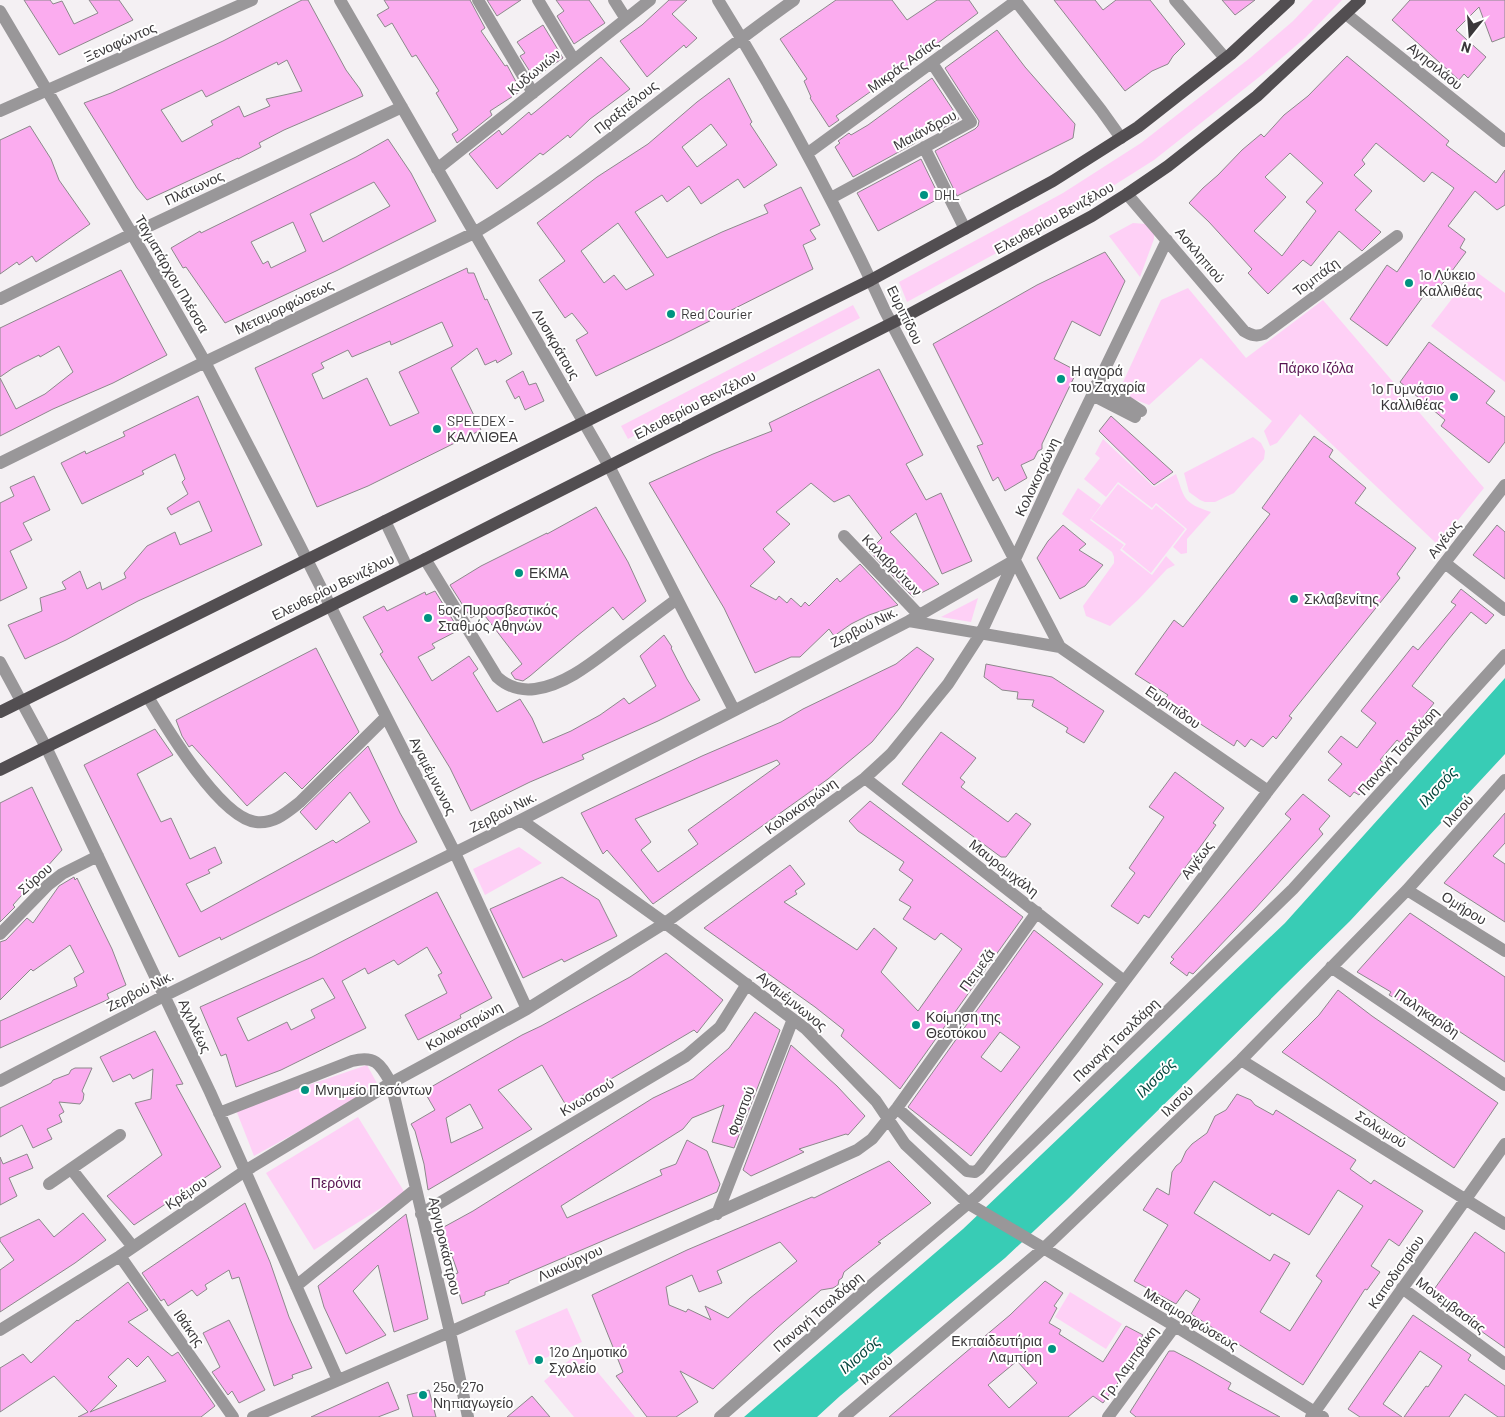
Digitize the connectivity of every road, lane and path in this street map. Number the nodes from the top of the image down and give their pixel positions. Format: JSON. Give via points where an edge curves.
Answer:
{"nodes":[{"id":1,"x":252,"y":0,"type":"edge"},
{"id":2,"x":340,"y":0,"type":"edge"},
{"id":3,"x":478,"y":0,"type":"edge"},
{"id":4,"x":538,"y":0,"type":"edge"},
{"id":5,"x":614,"y":0,"type":"edge"},
{"id":6,"x":650,"y":0,"type":"edge"},
{"id":7,"x":718,"y":0,"type":"edge"},
{"id":8,"x":794,"y":0,"type":"edge"},
{"id":9,"x":1175,"y":0,"type":"edge"},
{"id":10,"x":1289,"y":0,"type":"edge"},
{"id":11,"x":1360,"y":0,"type":"edge"},
{"id":12,"x":1016,"y":1,"type":"edge"},
{"id":13,"x":0,"y":11,"type":"edge"},
{"id":14,"x":1346,"y":14,"type":"junction"},
{"id":15,"x":626,"y":19,"type":"junction"},
{"id":16,"x":741,"y":37,"type":"junction"},
{"id":17,"x":1225,"y":58,"type":"junction"},
{"id":18,"x":574,"y":60,"type":"junction"},
{"id":19,"x":932,"y":63,"type":"junction"},
{"id":20,"x":47,"y":91,"type":"junction"},
{"id":21,"x":533,"y":93,"type":"junction"},
{"id":22,"x":402,"y":107,"type":"junction"},
{"id":23,"x":0,"y":111,"type":"edge"},
{"id":24,"x":1121,"y":138,"type":"junction"},
{"id":25,"x":1505,"y":141,"type":"edge"},
{"id":26,"x":924,"y":147,"type":"junction"},
{"id":27,"x":808,"y":153,"type":"junction"},
{"id":28,"x":437,"y":169,"type":"junction"},
{"id":29,"x":1127,"y":194,"type":"junction"},
{"id":30,"x":831,"y":198,"type":"junction"},
{"id":31,"x":965,"y":229,"type":"junction"},
{"id":32,"x":474,"y":233,"type":"junction"},
{"id":33,"x":132,"y":234,"type":"junction"},
{"id":34,"x":1397,"y":236,"type":"dead end"},
{"id":35,"x":1167,"y":240,"type":"junction"},
{"id":36,"x":872,"y":280,"type":"junction"},
{"id":37,"x":0,"y":299,"type":"edge"},
{"id":38,"x":892,"y":323,"type":"junction"},
{"id":39,"x":1250,"y":335,"type":"joint"},
{"id":40,"x":205,"y":362,"type":"junction"},
{"id":41,"x":1094,"y":390,"type":"junction"},
{"id":42,"x":1138,"y":414,"type":"dead end"},
{"id":43,"x":584,"y":423,"type":"junction"},
{"id":44,"x":0,"y":463,"type":"edge"},
{"id":45,"x":609,"y":466,"type":"junction"},
{"id":46,"x":1505,"y":485,"type":"edge"},
{"id":47,"x":385,"y":521,"type":"junction"},
{"id":48,"x":844,"y":536,"type":"dead end"},
{"id":49,"x":307,"y":559,"type":"junction"},
{"id":50,"x":425,"y":559,"type":"junction"},
{"id":51,"x":1015,"y":560,"type":"junction"},
{"id":52,"x":1445,"y":563,"type":"junction"},
{"id":53,"x":408,"y":567,"type":"junction"},
{"id":54,"x":678,"y":599,"type":"junction"},
{"id":55,"x":330,"y":606,"type":"junction"},
{"id":56,"x":1505,"y":610,"type":"edge"},
{"id":57,"x":914,"y":618,"type":"junction"},
{"id":58,"x":981,"y":633,"type":"junction"},
{"id":59,"x":1060,"y":647,"type":"junction"},
{"id":60,"x":1505,"y":655,"type":"edge"},
{"id":61,"x":0,"y":662,"type":"edge"},
{"id":62,"x":148,"y":697,"type":"junction"},
{"id":63,"x":21,"y":701,"type":"junction"},
{"id":64,"x":734,"y":710,"type":"junction"},
{"id":65,"x":0,"y":712,"type":"edge"},
{"id":66,"x":386,"y":717,"type":"junction"},
{"id":67,"x":46,"y":747,"type":"junction"},
{"id":68,"x":0,"y":770,"type":"edge"},
{"id":69,"x":865,"y":778,"type":"junction"},
{"id":70,"x":1505,"y":780,"type":"edge"},
{"id":71,"x":1268,"y":791,"type":"junction"},
{"id":72,"x":521,"y":820,"type":"junction"},
{"id":73,"x":455,"y":853,"type":"junction"},
{"id":74,"x":98,"y":856,"type":"junction"},
{"id":75,"x":1406,"y":890,"type":"junction"},
{"id":76,"x":1037,"y":912,"type":"junction"},
{"id":77,"x":665,"y":923,"type":"junction"},
{"id":78,"x":0,"y":934,"type":"edge"},
{"id":79,"x":1505,"y":951,"type":"edge"},
{"id":80,"x":1331,"y":967,"type":"junction"},
{"id":81,"x":1124,"y":981,"type":"junction"},
{"id":82,"x":747,"y":984,"type":"junction"},
{"id":83,"x":164,"y":996,"type":"junction"},
{"id":84,"x":527,"y":1009,"type":"junction"},
{"id":85,"x":793,"y":1019,"type":"junction"},
{"id":86,"x":1241,"y":1060,"type":"junction"},
{"id":87,"x":0,"y":1081,"type":"edge"},
{"id":88,"x":391,"y":1083,"type":"junction"},
{"id":89,"x":1505,"y":1085,"type":"edge"},
{"id":90,"x":897,"y":1108,"type":"junction"},
{"id":91,"x":219,"y":1113,"type":"junction"},
{"id":92,"x":888,"y":1119,"type":"junction"},
{"id":93,"x":120,"y":1136,"type":"dead end"},
{"id":94,"x":1505,"y":1144,"type":"edge"},
{"id":95,"x":72,"y":1170,"type":"junction"},
{"id":96,"x":245,"y":1171,"type":"junction"},
{"id":97,"x":49,"y":1184,"type":"dead end"},
{"id":98,"x":416,"y":1189,"type":"junction"},
{"id":99,"x":1466,"y":1199,"type":"junction"},
{"id":100,"x":974,"y":1207,"type":"junction"},
{"id":101,"x":421,"y":1214,"type":"junction"},
{"id":102,"x":717,"y":1214,"type":"junction"},
{"id":103,"x":1505,"y":1224,"type":"edge"},
{"id":104,"x":133,"y":1247,"type":"junction"},
{"id":105,"x":1043,"y":1249,"type":"junction"},
{"id":106,"x":120,"y":1256,"type":"junction"},
{"id":107,"x":296,"y":1286,"type":"junction"},
{"id":108,"x":1402,"y":1288,"type":"junction"},
{"id":109,"x":1175,"y":1326,"type":"junction"},
{"id":110,"x":0,"y":1330,"type":"edge"},
{"id":111,"x":450,"y":1332,"type":"junction"},
{"id":112,"x":1505,"y":1364,"type":"edge"},
{"id":113,"x":338,"y":1380,"type":"junction"},
{"id":114,"x":1316,"y":1415,"type":"edge"},
{"id":115,"x":233,"y":1417,"type":"edge"},
{"id":116,"x":253,"y":1417,"type":"edge"},
{"id":117,"x":468,"y":1417,"type":"edge"},
{"id":118,"x":720,"y":1417,"type":"edge"},
{"id":119,"x":844,"y":1417,"type":"edge"},
{"id":120,"x":1108,"y":1417,"type":"edge"}],
"edges":[{"from":1,"to":20,"type":"street","name":"Ξενοφώντος"},
{"from":2,"to":22,"type":"street","name":"Λυσικράτους"},
{"from":3,"to":21,"type":"street"},
{"from":4,"to":18,"type":"street"},
{"from":5,"to":15,"type":"street"},
{"from":6,"to":15,"type":"street","name":"Κυδωνιών"},
{"from":7,"to":16,"type":"street","name":"Ευριπίδου"},
{"from":8,"to":16,"type":"street","name":"Πραξιτέλους"},
{"from":9,"to":17,"type":"street"},
{"from":10,"to":17,"type":"main road"},
{"from":11,"to":14,"type":"main road","name":"Ελευθερίου Βενιζέλου"},
{"from":12,"to":19,"type":"street","name":"Μικράς Ασίας"},
{"from":12,"to":24,"type":"street"},
{"from":13,"to":20,"type":"street","name":"Ταγματάρχου Πλέσσα"},
{"from":14,"to":25,"type":"street","name":"Αγησιλάου"},
{"from":14,"to":29,"type":"main road","name":"Ελευθερίου Βενιζέλου","via":[[1257,96]]},
{"from":15,"to":18,"type":"street","name":"Κυδωνιών"},
{"from":16,"to":27,"type":"street","name":"Ευριπίδου"},
{"from":16,"to":32,"type":"street","name":"Πραξιτέλους","via":[[589,154],[511,211]]},
{"from":17,"to":24,"type":"main road"},
{"from":18,"to":21,"type":"street","name":"Κυδωνιών"},
{"from":19,"to":26,"type":"street","name":"Μαιάνδρου","via":[[971,122]]},
{"from":19,"to":27,"type":"street","name":"Μικράς Ασίας"},
{"from":20,"to":23,"type":"street","name":"Ξενοφώντος"},
{"from":20,"to":33,"type":"street","name":"Ταγματάρχου Πλέσσα"},
{"from":21,"to":28,"type":"street","name":"Κυδωνιών"},
{"from":22,"to":28,"type":"street","name":"Λυσικράτους"},
{"from":22,"to":33,"type":"street","name":"Πλάτωνος"},
{"from":24,"to":31,"type":"main road","via":[[1053,181]]},
{"from":26,"to":30,"type":"street","name":"Μαιάνδρου"},
{"from":26,"to":31,"type":"street"},
{"from":27,"to":30,"type":"street","name":"Ευριπίδου"},
{"from":28,"to":32,"type":"street","name":"Λυσικράτους"},
{"from":29,"to":35,"type":"street","name":"Ασκληπιού"},
{"from":29,"to":38,"type":"main road","name":"Ελευθερίου Βενιζέλου"},
{"from":30,"to":36,"type":"street","name":"Ευριπίδου"},
{"from":31,"to":36,"type":"main road"},
{"from":32,"to":40,"type":"street","name":"Μεταμορφώσεως"},
{"from":32,"to":43,"type":"street","name":"Λυσικράτους"},
{"from":33,"to":37,"type":"street","name":"Πλάτωνος"},
{"from":33,"to":40,"type":"street","name":"Ταγματάρχου Πλέσσα"},
{"from":34,"to":39,"type":"street","name":"Τομπάζη","via":[[1264,334]]},
{"from":35,"to":39,"type":"street","name":"Ασκληπιού"},
{"from":35,"to":41,"type":"street","name":"Κολοκοτρώνη"},
{"from":36,"to":38,"type":"street","name":"Ευριπίδου"},
{"from":36,"to":43,"type":"main road"},
{"from":38,"to":45,"type":"main road","name":"Ελευθερίου Βενιζέλου"},
{"from":38,"to":51,"type":"street","name":"Ευριπίδου"},
{"from":40,"to":44,"type":"street","name":"Μεταμορφώσεως"},
{"from":40,"to":49,"type":"street","name":"Ταγματάρχου Πλέσσα"},
{"from":41,"to":42,"type":"street"},
{"from":41,"to":51,"type":"street","name":"Κολοκοτρώνη"},
{"from":43,"to":45,"type":"street","name":"Λυσικράτους"},
{"from":43,"to":47,"type":"main road"},
{"from":45,"to":50,"type":"main road","name":"Ελευθερίου Βενιζέλου"},
{"from":45,"to":54,"type":"street","name":"Λυσικράτους"},
{"from":46,"to":52,"type":"street","name":"Αιγέως"},
{"from":47,"to":49,"type":"main road"},
{"from":47,"to":53,"type":"street"},
{"from":48,"to":57,"type":"street","name":"Καλαβρύτων"},
{"from":49,"to":55,"type":"street","name":"Αγαμέμνωνος"},
{"from":49,"to":63,"type":"main road"},
{"from":50,"to":53,"type":"main road","name":"Ελευθερίου Βενιζέλου"},
{"from":50,"to":54,"type":"street","via":[[497,677],[517,689],[553,685],[574,674]]},
{"from":51,"to":57,"type":"street","name":"Ζερβού Νικ."},
{"from":51,"to":58,"type":"street","name":"Κολοκοτρώνη"},
{"from":51,"to":59,"type":"street","name":"Ευριπίδου"},
{"from":52,"to":56,"type":"street"},
{"from":52,"to":71,"type":"street","name":"Αιγέως"},
{"from":53,"to":55,"type":"main road","name":"Ελευθερίου Βενιζέλου"},
{"from":54,"to":64,"type":"street","name":"Λυσικράτους"},
{"from":55,"to":62,"type":"main road","name":"Ελευθερίου Βενιζέλου"},
{"from":55,"to":66,"type":"street","name":"Αγαμέμνωνος"},
{"from":57,"to":58,"type":"street","name":"Ευριπίδου"},
{"from":57,"to":64,"type":"street","name":"Ζερβού Νικ."},
{"from":58,"to":59,"type":"street","name":"Ευριπίδου"},
{"from":58,"to":69,"type":"street","name":"Κολοκοτρώνη","via":[[948,684],[891,754]]},
{"from":59,"to":71,"type":"street","name":"Ευριπίδου"},
{"from":60,"to":100,"type":"street","name":"Παναγή Τσαλδάρη","via":[[1293,889]]},
{"from":61,"to":63,"type":"street","name":"Αχιλλέως"},
{"from":62,"to":66,"type":"street","via":[[175,741],[213,791],[236,814],[253,822],[270,821],[300,802]]},
{"from":62,"to":67,"type":"main road","name":"Ελευθερίου Βενιζέλου"},
{"from":63,"to":65,"type":"main road"},
{"from":63,"to":67,"type":"street","name":"Αχιλλέως"},
{"from":64,"to":72,"type":"street","name":"Ζερβού Νικ."},
{"from":66,"to":73,"type":"street","name":"Αγαμέμνωνος"},
{"from":67,"to":68,"type":"main road","name":"Ελευθερίου Βενιζέλου"},
{"from":67,"to":74,"type":"street","name":"Αχιλλέως"},
{"from":69,"to":76,"type":"street","name":"Μαυρομιχάλη"},
{"from":69,"to":77,"type":"street","name":"Κολοκοτρώνη"},
{"from":70,"to":75,"type":"street","name":"Ιλισού"},
{"from":71,"to":81,"type":"street","name":"Αιγέως"},
{"from":72,"to":73,"type":"street","name":"Ζερβού Νικ."},
{"from":72,"to":77,"type":"street","name":"Αγαμέμνωνος"},
{"from":73,"to":83,"type":"street","name":"Ζερβού Νικ."},
{"from":73,"to":84,"type":"street","name":"Αγαμέμνωνος"},
{"from":74,"to":78,"type":"street","name":"Σύρου","via":[[48,885]]},
{"from":74,"to":83,"type":"street","name":"Αχιλλέως"},
{"from":75,"to":79,"type":"street","name":"Ομήρου"},
{"from":75,"to":80,"type":"street","name":"Ιλισού"},
{"from":76,"to":81,"type":"street","name":"Μαυρομιχάλη"},
{"from":76,"to":90,"type":"street","name":"Πετμεζά"},
{"from":77,"to":82,"type":"street","name":"Αγαμέμνωνος"},
{"from":77,"to":84,"type":"street","name":"Κολοκοτρώνη"},
{"from":80,"to":86,"type":"street","name":"Ιλισού"},
{"from":80,"to":89,"type":"street","name":"Παληκαρίδη"},
{"from":81,"to":90,"type":"street","name":"Αιγέως","via":[[976,1172],[968,1171]]},
{"from":82,"to":85,"type":"street","name":"Αγαμέμνωνος"},
{"from":82,"to":101,"type":"street","name":"Κνωσσού","via":[[720,1027],[686,1056]]},
{"from":83,"to":87,"type":"street","name":"Ζερβού Νικ."},
{"from":83,"to":91,"type":"street","name":"Αχιλλέως"},
{"from":84,"to":88,"type":"street","name":"Κολοκοτρώνη"},
{"from":85,"to":92,"type":"street","name":"Αγαμέμνωνος","via":[[876,1101]]},
{"from":85,"to":102,"type":"street","name":"Φαιστού"},
{"from":86,"to":99,"type":"street","name":"Σολωμού"},
{"from":86,"to":105,"type":"street","name":"Ιλισού"},
{"from":88,"to":91,"type":"street","via":[[378,1063],[362,1058]]},
{"from":88,"to":96,"type":"street","name":"Κρέμου"},
{"from":88,"to":98,"type":"street","name":"Αργυροκάστρου"},
{"from":90,"to":92,"type":"street","name":"Πετμεζά"},
{"from":91,"to":96,"type":"street","name":"Αχιλλέως"},
{"from":92,"to":100,"type":"street","name":"Αγαμέμνωνος","via":[[905,1144]]},
{"from":92,"to":102,"type":"street","name":"Λυκούργου","via":[[872,1139],[857,1150]]},
{"from":93,"to":95,"type":"street"},
{"from":94,"to":99,"type":"street","name":"Καποδιστρίου"},
{"from":95,"to":97,"type":"street"},
{"from":95,"to":104,"type":"street"},
{"from":96,"to":104,"type":"street","name":"Κρέμου"},
{"from":96,"to":107,"type":"street","name":"Αχιλλέως"},
{"from":98,"to":101,"type":"street","name":"Αργυροκάστρου"},
{"from":98,"to":107,"type":"street"},
{"from":99,"to":103,"type":"street","name":"Σολωμού"},
{"from":99,"to":108,"type":"street","name":"Καποδιστρίου"},
{"from":100,"to":105,"type":"street","name":"Αγαμέμνωνος"},
{"from":100,"to":118,"type":"street","name":"Παναγή Τσαλδάρη","via":[[869,1287]]},
{"from":101,"to":111,"type":"street","name":"Αργυροκάστρου"},
{"from":102,"to":111,"type":"street","name":"Λυκούργου"},
{"from":104,"to":106,"type":"street","name":"Κρέμου"},
{"from":105,"to":109,"type":"street","name":"Μεταμορφώσεως"},
{"from":105,"to":119,"type":"street","name":"Ιλισού"},
{"from":106,"to":110,"type":"street","name":"Κρέμου"},
{"from":106,"to":115,"type":"street","name":"Ιθάκης"},
{"from":107,"to":113,"type":"street","name":"Αχιλλέως"},
{"from":108,"to":112,"type":"street","name":"Μονεμβασίας"},
{"from":108,"to":114,"type":"street","name":"Καποδιστρίου"},
{"from":109,"to":114,"type":"street","name":"Μεταμορφώσεως"},
{"from":109,"to":120,"type":"street","name":"Γρ. Λαμπράκη"},
{"from":111,"to":113,"type":"street","name":"Λυκούργου"},
{"from":111,"to":117,"type":"street","name":"Αργυροκάστρου"},
{"from":113,"to":116,"type":"street","name":"Λυκούργου"}]}
